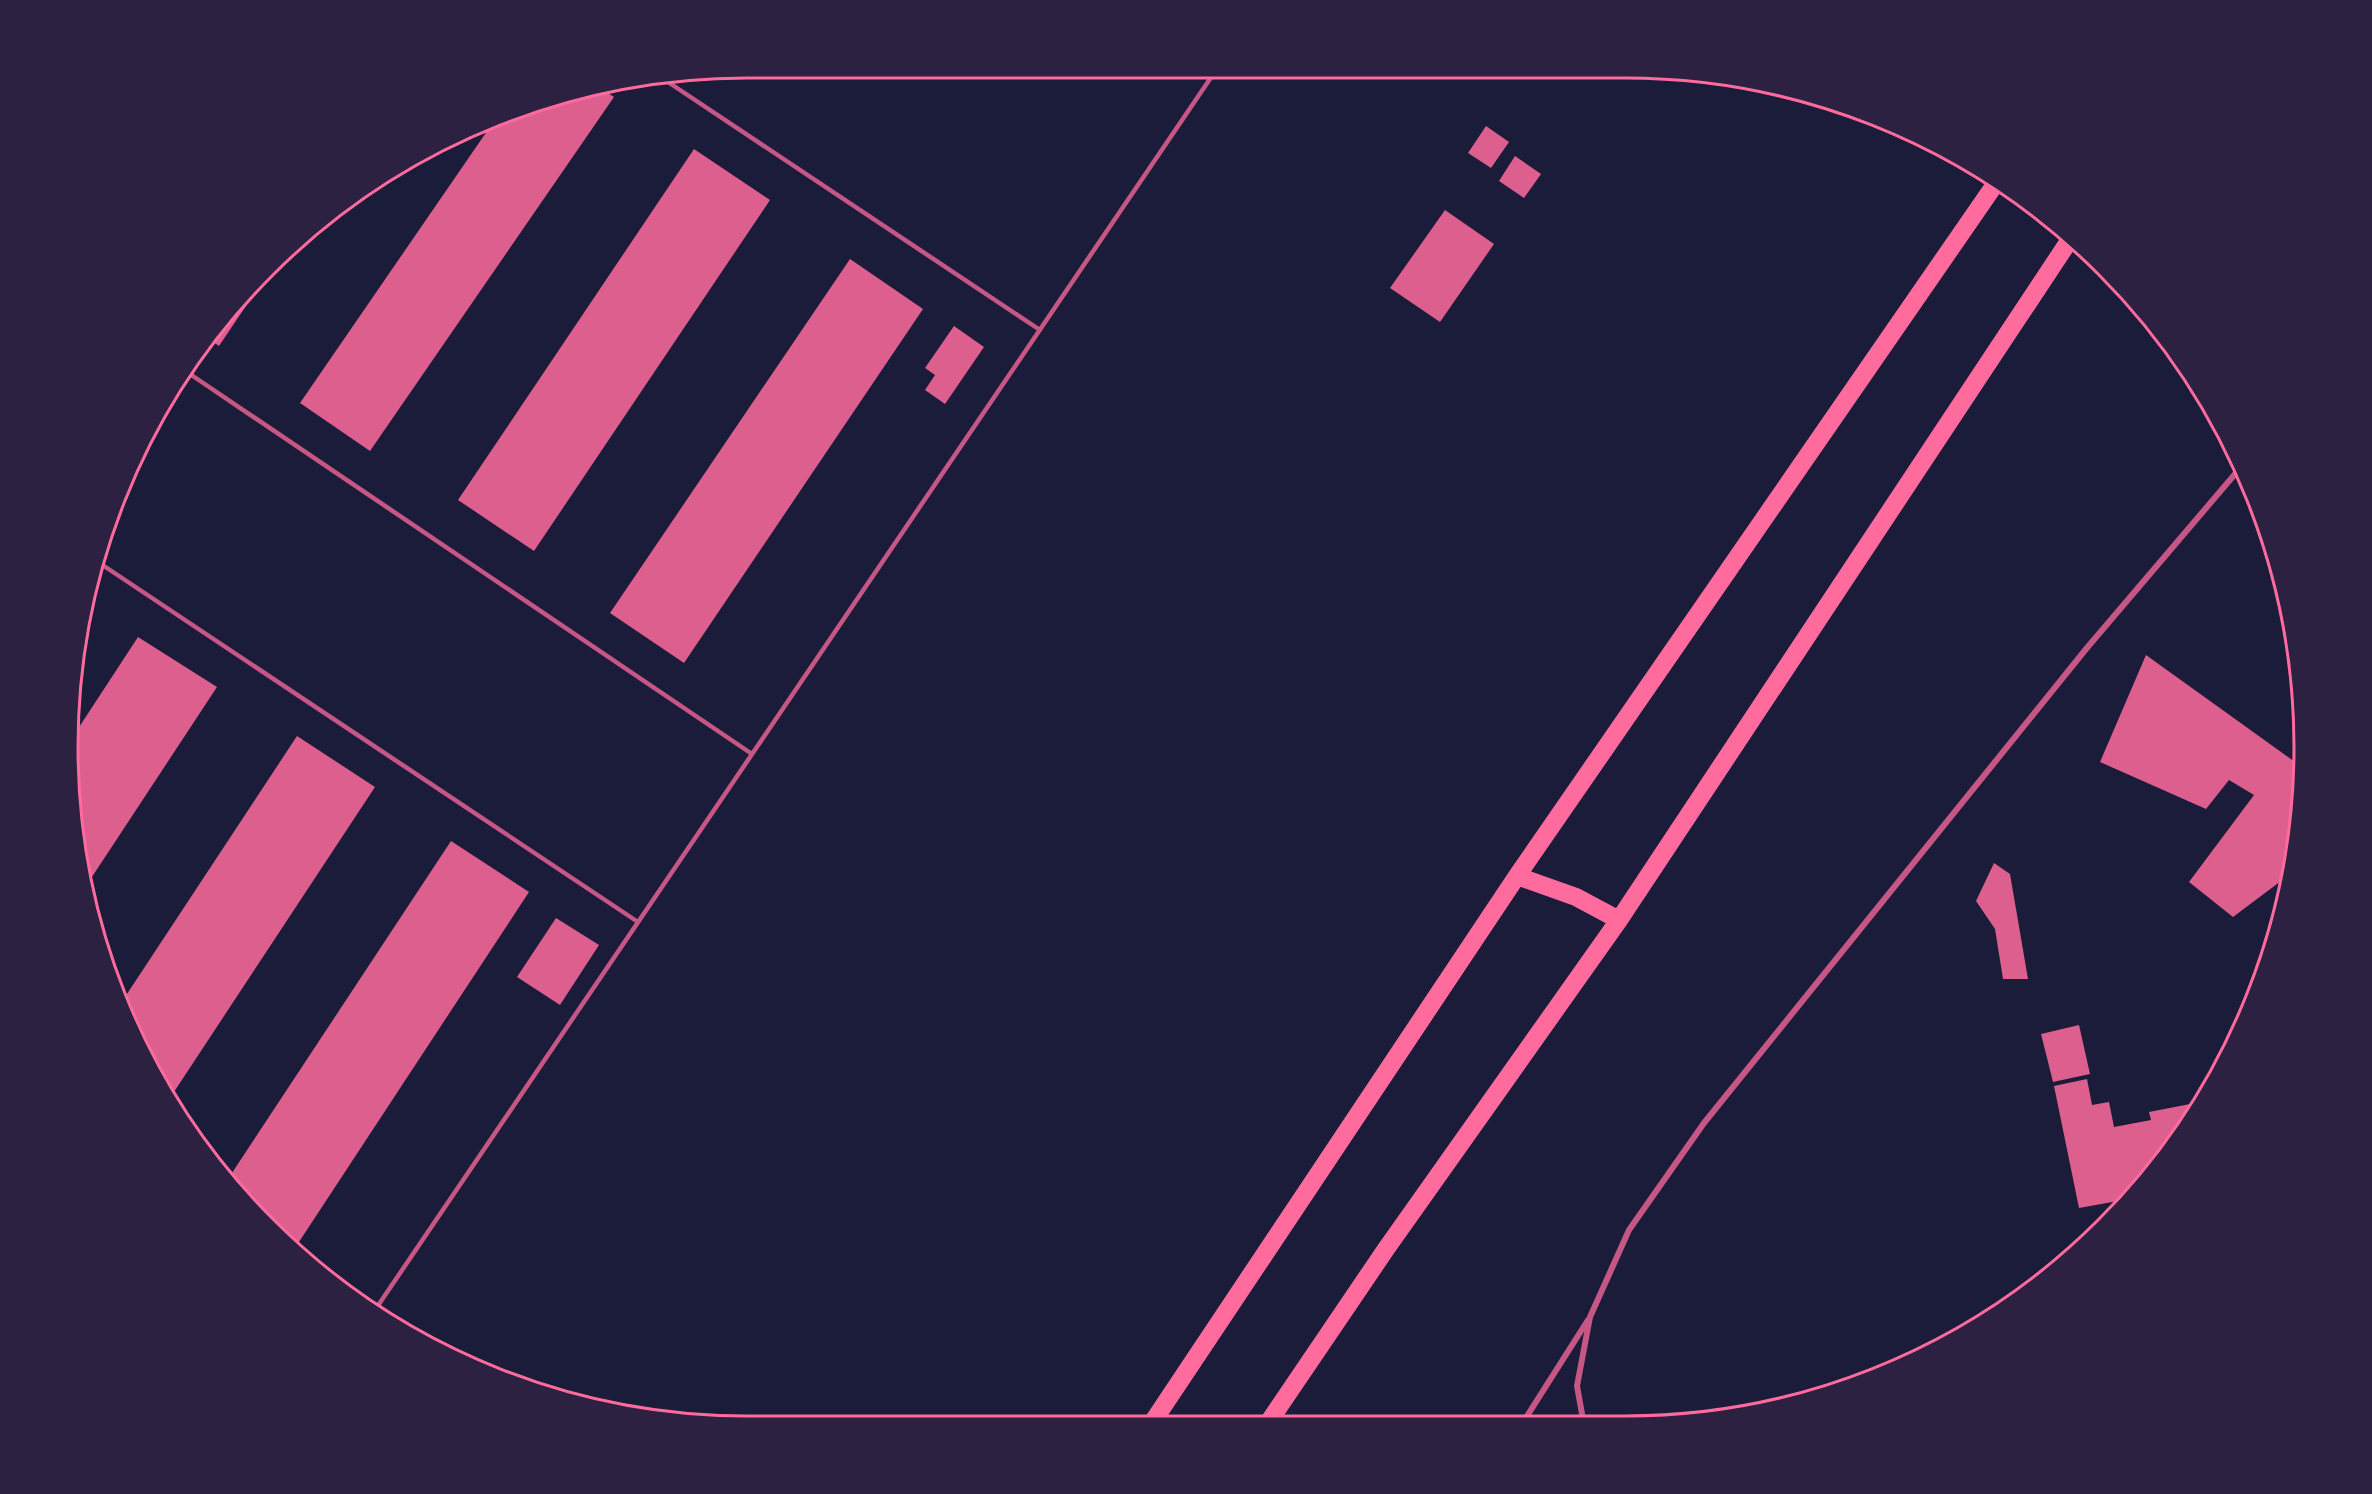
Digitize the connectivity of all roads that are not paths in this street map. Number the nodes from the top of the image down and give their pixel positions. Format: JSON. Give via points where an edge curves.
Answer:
{"nodes":[{"id":1,"x":1211,"y":78,"type":"edge"},
{"id":2,"x":669,"y":83,"type":"edge"},
{"id":3,"x":1992,"y":188,"type":"edge"},
{"id":4,"x":2067,"y":245,"type":"edge"},
{"id":5,"x":1040,"y":330,"type":"junction"},
{"id":6,"x":191,"y":375,"type":"edge"},
{"id":7,"x":2235,"y":474,"type":"edge"},
{"id":8,"x":104,"y":566,"type":"edge"},
{"id":9,"x":752,"y":754,"type":"junction"},
{"id":10,"x":1516,"y":876,"type":"junction"},
{"id":11,"x":1619,"y":920,"type":"junction"},
{"id":12,"x":638,"y":922,"type":"junction"},
{"id":13,"x":378,"y":1305,"type":"edge"},
{"id":14,"x":1590,"y":1317,"type":"junction"},
{"id":15,"x":1157,"y":1416,"type":"edge"},
{"id":16,"x":1273,"y":1416,"type":"edge"},
{"id":17,"x":1527,"y":1416,"type":"edge"},
{"id":18,"x":1582,"y":1416,"type":"edge"}],
"edges":[{"from":1,"to":5,"type":"lane"},
{"from":2,"to":5,"type":"lane"},
{"from":3,"to":10,"type":"highway"},
{"from":4,"to":11,"type":"highway"},
{"from":5,"to":9,"type":"lane"},
{"from":6,"to":9,"type":"lane"},
{"from":7,"to":14,"type":"street","via":[[2086,649],[1704,1123],[1629,1230]]},
{"from":8,"to":12,"type":"lane"},
{"from":9,"to":12,"type":"lane"},
{"from":10,"to":11,"type":"highway","via":[[1576,897]]},
{"from":10,"to":15,"type":"highway"},
{"from":11,"to":16,"type":"highway"},
{"from":12,"to":13,"type":"lane"},
{"from":14,"to":17,"type":"street"},
{"from":14,"to":18,"type":"street","via":[[1577,1386]]}]}
